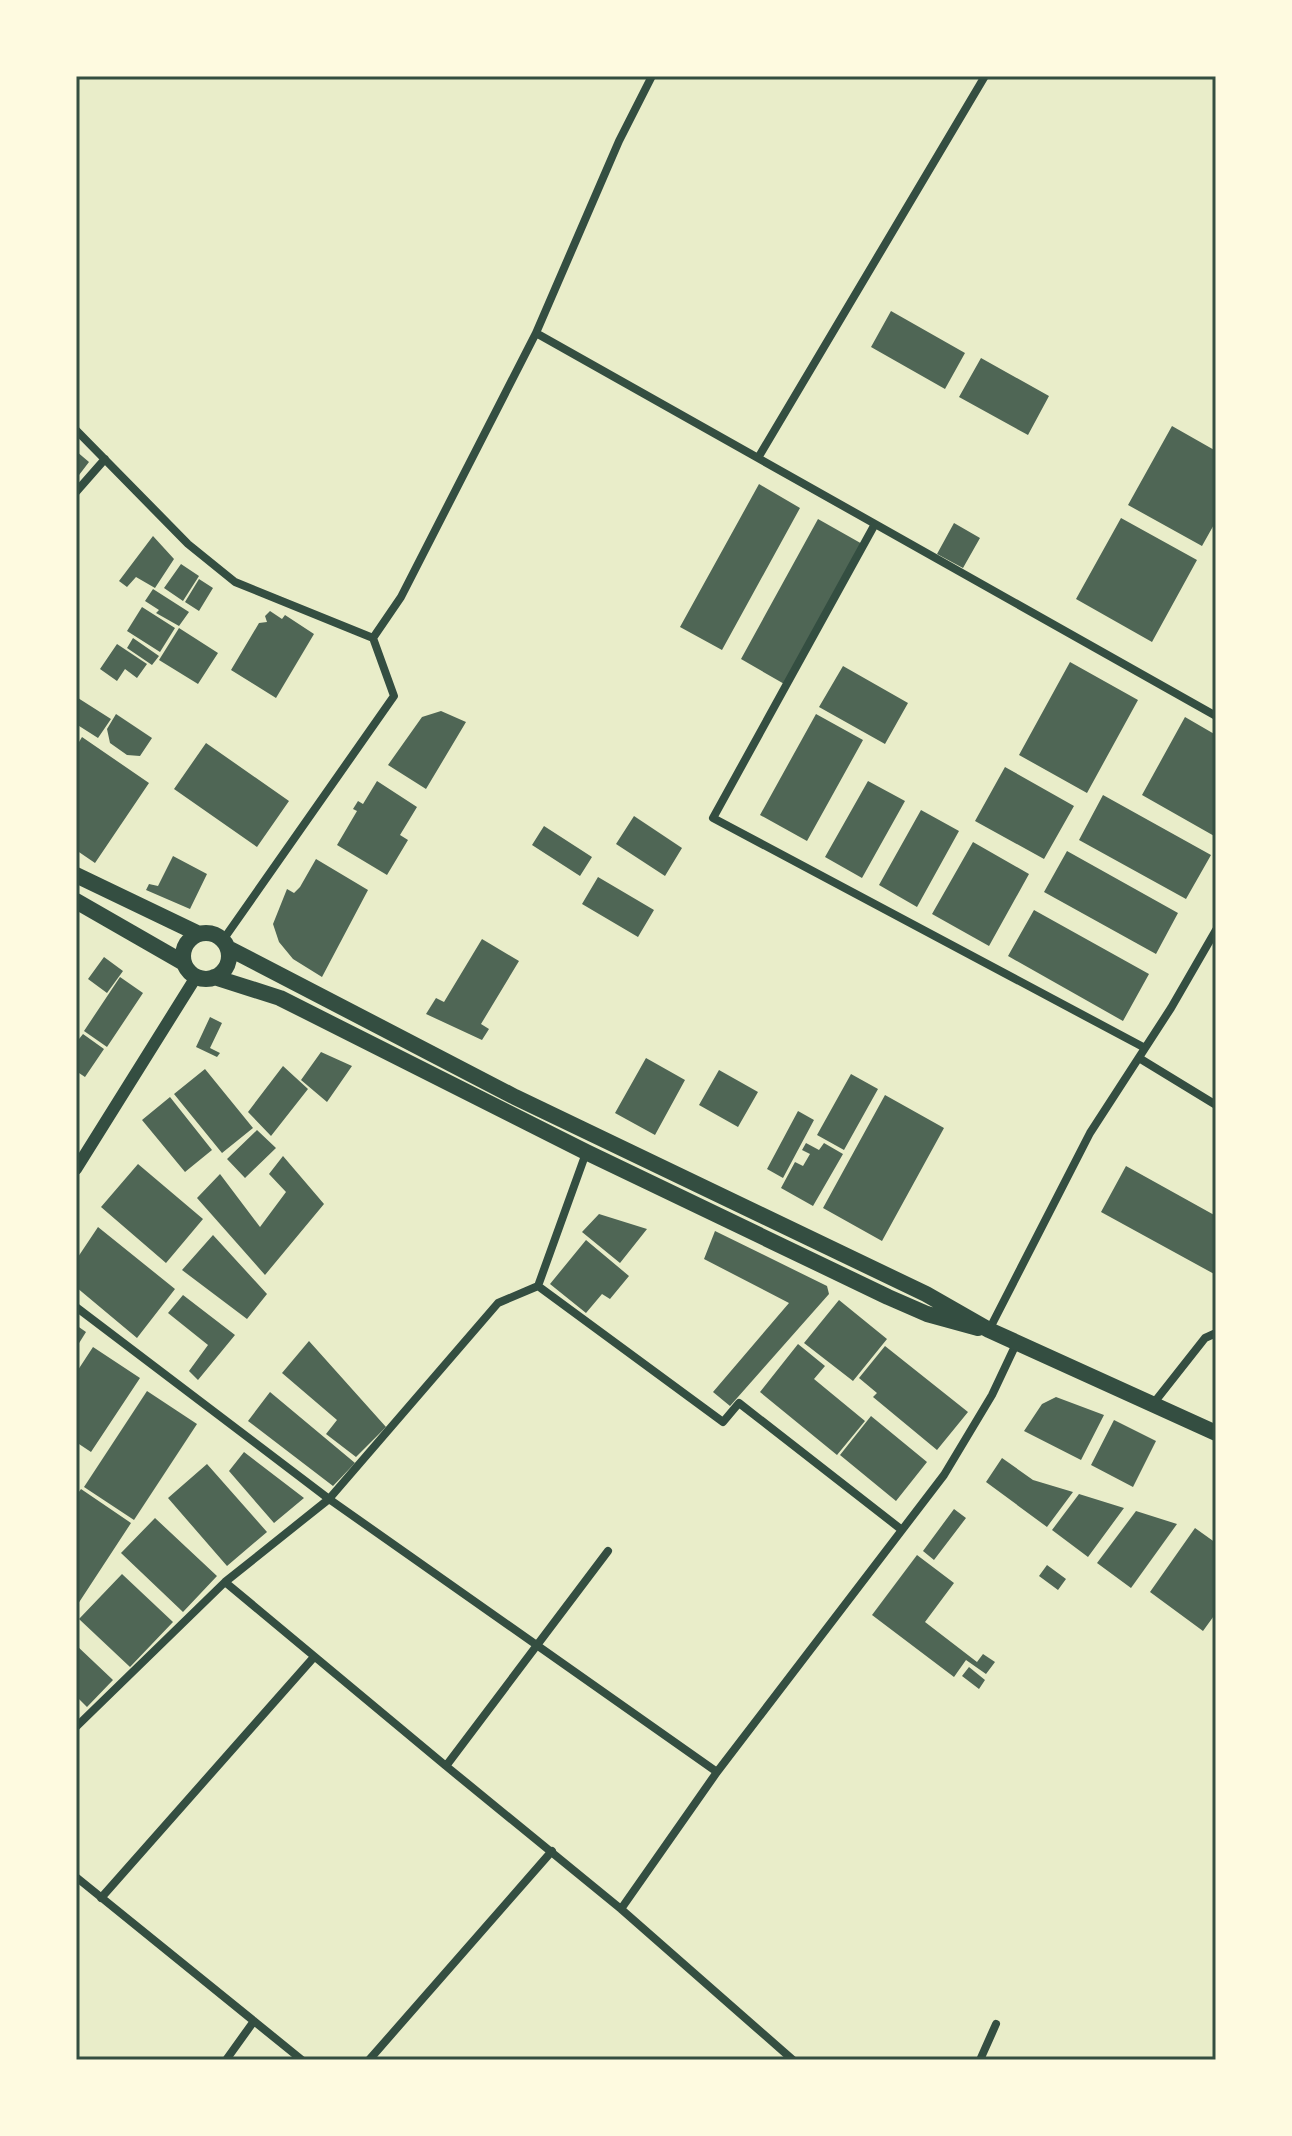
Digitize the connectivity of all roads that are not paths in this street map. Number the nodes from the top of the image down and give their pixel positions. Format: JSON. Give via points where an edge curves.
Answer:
{"nodes":[{"id":1,"x":652,"y":76,"type":"edge"},
{"id":2,"x":985,"y":76,"type":"edge"},
{"id":3,"x":536,"y":333,"type":"junction"},
{"id":4,"x":76,"y":430,"type":"edge"},
{"id":5,"x":758,"y":458,"type":"junction"},
{"id":6,"x":105,"y":459,"type":"junction"},
{"id":7,"x":76,"y":492,"type":"edge"},
{"id":8,"x":875,"y":524,"type":"junction"},
{"id":9,"x":373,"y":638,"type":"junction"},
{"id":10,"x":1216,"y":716,"type":"edge"},
{"id":11,"x":79,"y":882,"type":"edge"},
{"id":12,"x":76,"y":901,"type":"edge"},
{"id":13,"x":1216,"y":930,"type":"edge"},
{"id":14,"x":199,"y":934,"type":"junction"},
{"id":15,"x":226,"y":944,"type":"junction"},
{"id":16,"x":184,"y":963,"type":"junction"},
{"id":17,"x":196,"y":977,"type":"junction"},
{"id":18,"x":214,"y":977,"type":"junction"},
{"id":19,"x":1145,"y":1048,"type":"junction"},
{"id":20,"x":1139,"y":1058,"type":"junction"},
{"id":21,"x":1216,"y":1105,"type":"edge"},
{"id":22,"x":81,"y":1150,"type":"edge"},
{"id":23,"x":586,"y":1152,"type":"junction"},
{"id":24,"x":76,"y":1169,"type":"edge"},
{"id":25,"x":538,"y":1286,"type":"junction"},
{"id":26,"x":76,"y":1307,"type":"edge"},
{"id":27,"x":989,"y":1330,"type":"junction"},
{"id":28,"x":1216,"y":1333,"type":"edge"},
{"id":29,"x":1017,"y":1342,"type":"junction"},
{"id":30,"x":1153,"y":1405,"type":"junction"},
{"id":31,"x":1216,"y":1433,"type":"edge"},
{"id":32,"x":329,"y":1499,"type":"junction"},
{"id":33,"x":902,"y":1530,"type":"junction"},
{"id":34,"x":608,"y":1551,"type":"dead end"},
{"id":35,"x":225,"y":1582,"type":"junction"},
{"id":36,"x":537,"y":1645,"type":"junction"},
{"id":37,"x":314,"y":1657,"type":"junction"},
{"id":38,"x":76,"y":1727,"type":"edge"},
{"id":39,"x":446,"y":1766,"type":"junction"},
{"id":40,"x":717,"y":1772,"type":"junction"},
{"id":41,"x":552,"y":1851,"type":"junction"},
{"id":42,"x":76,"y":1877,"type":"edge"},
{"id":43,"x":101,"y":1898,"type":"junction"},
{"id":44,"x":621,"y":1909,"type":"junction"},
{"id":45,"x":254,"y":2021,"type":"junction"},
{"id":46,"x":996,"y":2024,"type":"dead end"},
{"id":47,"x":226,"y":2060,"type":"edge"},
{"id":48,"x":302,"y":2060,"type":"edge"},
{"id":49,"x":369,"y":2060,"type":"edge"},
{"id":50,"x":793,"y":2060,"type":"edge"},
{"id":51,"x":980,"y":2060,"type":"edge"}],
"edges":[{"from":1,"to":3,"type":"street"},
{"from":2,"to":5,"type":"street"},
{"from":3,"to":5,"type":"street"},
{"from":3,"to":9,"type":"street","via":[[401,597]]},
{"from":4,"to":6,"type":"street"},
{"from":5,"to":8,"type":"street"},
{"from":6,"to":7,"type":"street"},
{"from":6,"to":9,"type":"street","via":[[188,544],[235,582]]},
{"from":8,"to":10,"type":"street"},
{"from":8,"to":19,"type":"street","via":[[713,818]]},
{"from":9,"to":15,"type":"street","via":[[394,696]]},
{"from":11,"to":14,"type":"main road"},
{"from":12,"to":16,"type":"main road"},
{"from":13,"to":19,"type":"street"},
{"from":14,"to":15,"type":"main road","via":[[208,932]]},
{"from":14,"to":16,"type":"main road","via":[[186,946]]},
{"from":15,"to":18,"type":"main road","via":[[227,966]]},
{"from":15,"to":27,"type":"main road","via":[[515,1097],[934,1298]]},
{"from":16,"to":17,"type":"main road"},
{"from":17,"to":18,"type":"main road"},
{"from":17,"to":22,"type":"street"},
{"from":18,"to":23,"type":"main road","via":[[280,998]]},
{"from":19,"to":20,"type":"street"},
{"from":20,"to":21,"type":"street"},
{"from":20,"to":27,"type":"street","via":[[1090,1133]]},
{"from":22,"to":24,"type":"street"},
{"from":23,"to":25,"type":"street"},
{"from":23,"to":27,"type":"main road","via":[[918,1310]]},
{"from":25,"to":32,"type":"street","via":[[498,1303]]},
{"from":25,"to":33,"type":"street","via":[[723,1422],[739,1403]]},
{"from":26,"to":32,"type":"street"},
{"from":27,"to":29,"type":"main road"},
{"from":28,"to":30,"type":"street","via":[[1205,1338]]},
{"from":29,"to":30,"type":"main road"},
{"from":29,"to":33,"type":"street","via":[[944,1475]]},
{"from":30,"to":31,"type":"main road"},
{"from":32,"to":35,"type":"street"},
{"from":32,"to":36,"type":"street"},
{"from":33,"to":40,"type":"street"},
{"from":34,"to":36,"type":"street"},
{"from":35,"to":37,"type":"street"},
{"from":35,"to":38,"type":"street"},
{"from":36,"to":39,"type":"street"},
{"from":36,"to":40,"type":"street"},
{"from":37,"to":39,"type":"street"},
{"from":37,"to":43,"type":"street"},
{"from":39,"to":41,"type":"street"},
{"from":40,"to":44,"type":"street"},
{"from":41,"to":44,"type":"street"},
{"from":41,"to":49,"type":"street"},
{"from":42,"to":43,"type":"street"},
{"from":43,"to":45,"type":"street"},
{"from":44,"to":50,"type":"street"},
{"from":45,"to":47,"type":"street"},
{"from":45,"to":48,"type":"street"},
{"from":46,"to":51,"type":"street"}]}
